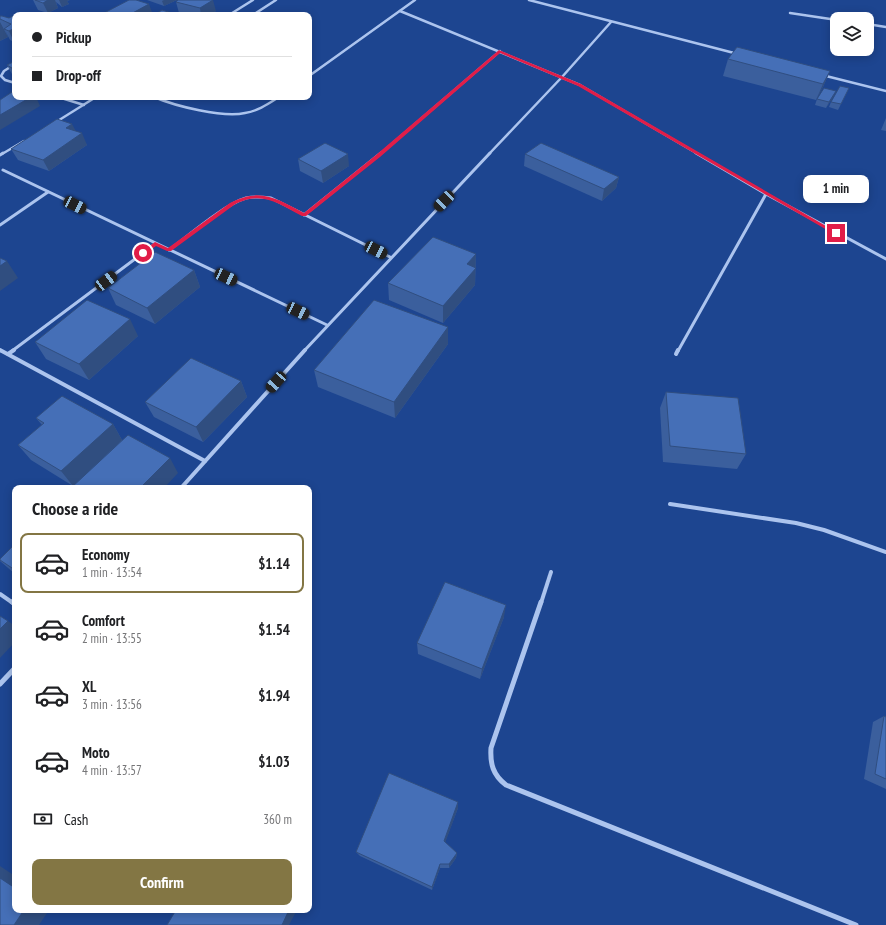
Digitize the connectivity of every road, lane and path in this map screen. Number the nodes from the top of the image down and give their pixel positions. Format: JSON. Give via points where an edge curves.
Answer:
{"nodes":[{"id":1,"x":253,"y":0,"type":"edge"},
{"id":2,"x":276,"y":0,"type":"edge"},
{"id":3,"x":415,"y":0,"type":"edge"},
{"id":4,"x":529,"y":0,"type":"edge"},
{"id":5,"x":400,"y":11,"type":"junction"},
{"id":6,"x":234,"y":12,"type":"edge"},
{"id":7,"x":258,"y":12,"type":"edge"},
{"id":8,"x":790,"y":13,"type":"dead end"},
{"id":9,"x":830,"y":19,"type":"edge"},
{"id":10,"x":611,"y":22,"type":"junction"},
{"id":11,"x":874,"y":25,"type":"edge"},
{"id":12,"x":886,"y":27,"type":"edge"},
{"id":13,"x":500,"y":51,"type":"junction"},
{"id":14,"x":745,"y":56,"type":"edge"},
{"id":15,"x":12,"y":66,"type":"edge"},
{"id":16,"x":312,"y":74,"type":"edge"},
{"id":17,"x":821,"y":75,"type":"edge"},
{"id":18,"x":562,"y":77,"type":"junction"},
{"id":19,"x":12,"y":82,"type":"edge"},
{"id":20,"x":886,"y":90,"type":"edge"},
{"id":21,"x":68,"y":100,"type":"edge"},
{"id":22,"x":92,"y":100,"type":"edge"},
{"id":23,"x":166,"y":100,"type":"edge"},
{"id":24,"x":274,"y":100,"type":"edge"},
{"id":25,"x":84,"y":105,"type":"junction"},
{"id":26,"x":51,"y":124,"type":"edge"},
{"id":27,"x":26,"y":140,"type":"edge"},
{"id":28,"x":0,"y":155,"type":"edge"},
{"id":29,"x":3,"y":170,"type":"dead end"},
{"id":30,"x":48,"y":192,"type":"junction"},
{"id":31,"x":766,"y":194,"type":"junction"},
{"id":32,"x":304,"y":215,"type":"junction"},
{"id":33,"x":0,"y":225,"type":"edge"},
{"id":34,"x":155,"y":244,"type":"junction"},
{"id":35,"x":169,"y":250,"type":"junction"},
{"id":36,"x":390,"y":257,"type":"junction"},
{"id":37,"x":886,"y":259,"type":"edge"},
{"id":38,"x":327,"y":325,"type":"junction"},
{"id":39,"x":0,"y":350,"type":"edge"},
{"id":40,"x":8,"y":354,"type":"junction"},
{"id":41,"x":676,"y":354,"type":"dead end"},
{"id":42,"x":205,"y":461,"type":"junction"},
{"id":43,"x":184,"y":485,"type":"edge"},
{"id":44,"x":670,"y":504,"type":"dead end"},
{"id":45,"x":886,"y":552,"type":"edge"},
{"id":46,"x":551,"y":572,"type":"dead end"},
{"id":47,"x":0,"y":594,"type":"edge"},
{"id":48,"x":12,"y":602,"type":"edge"},
{"id":49,"x":12,"y":671,"type":"edge"},
{"id":50,"x":0,"y":684,"type":"edge"},
{"id":51,"x":856,"y":925,"type":"edge"}],
"edges":[{"from":1,"to":6,"type":"street"},
{"from":2,"to":7,"type":"street"},
{"from":3,"to":5,"type":"street"},
{"from":4,"to":10,"type":"street"},
{"from":5,"to":13,"type":"street"},
{"from":5,"to":16,"type":"street"},
{"from":8,"to":9,"type":"street"},
{"from":10,"to":14,"type":"street"},
{"from":10,"to":18,"type":"street"},
{"from":11,"to":12,"type":"street"},
{"from":13,"to":18,"type":"street"},
{"from":13,"to":32,"type":"street","via":[[378,156]]},
{"from":15,"to":19,"type":"street","via":[[1,76]]},
{"from":17,"to":20,"type":"street"},
{"from":18,"to":31,"type":"street","via":[[626,111]]},
{"from":18,"to":36,"type":"street"},
{"from":21,"to":25,"type":"street"},
{"from":22,"to":25,"type":"street"},
{"from":23,"to":24,"type":"street","via":[[232,116],[259,110]]},
{"from":25,"to":26,"type":"street"},
{"from":27,"to":28,"type":"street"},
{"from":29,"to":30,"type":"street"},
{"from":30,"to":33,"type":"street"},
{"from":30,"to":34,"type":"street"},
{"from":31,"to":37,"type":"street"},
{"from":31,"to":41,"type":"street"},
{"from":32,"to":35,"type":"street","via":[[271,198],[262,196],[242,199]]},
{"from":32,"to":36,"type":"street"},
{"from":34,"to":35,"type":"street"},
{"from":34,"to":40,"type":"street"},
{"from":35,"to":38,"type":"street"},
{"from":36,"to":38,"type":"street"},
{"from":38,"to":42,"type":"street"},
{"from":39,"to":40,"type":"street"},
{"from":40,"to":42,"type":"street"},
{"from":42,"to":43,"type":"street"},
{"from":44,"to":45,"type":"street","via":[[796,523]]},
{"from":46,"to":51,"type":"street","via":[[492,748],[492,771],[499,780]]},
{"from":47,"to":48,"type":"street"},
{"from":49,"to":50,"type":"street"}]}
